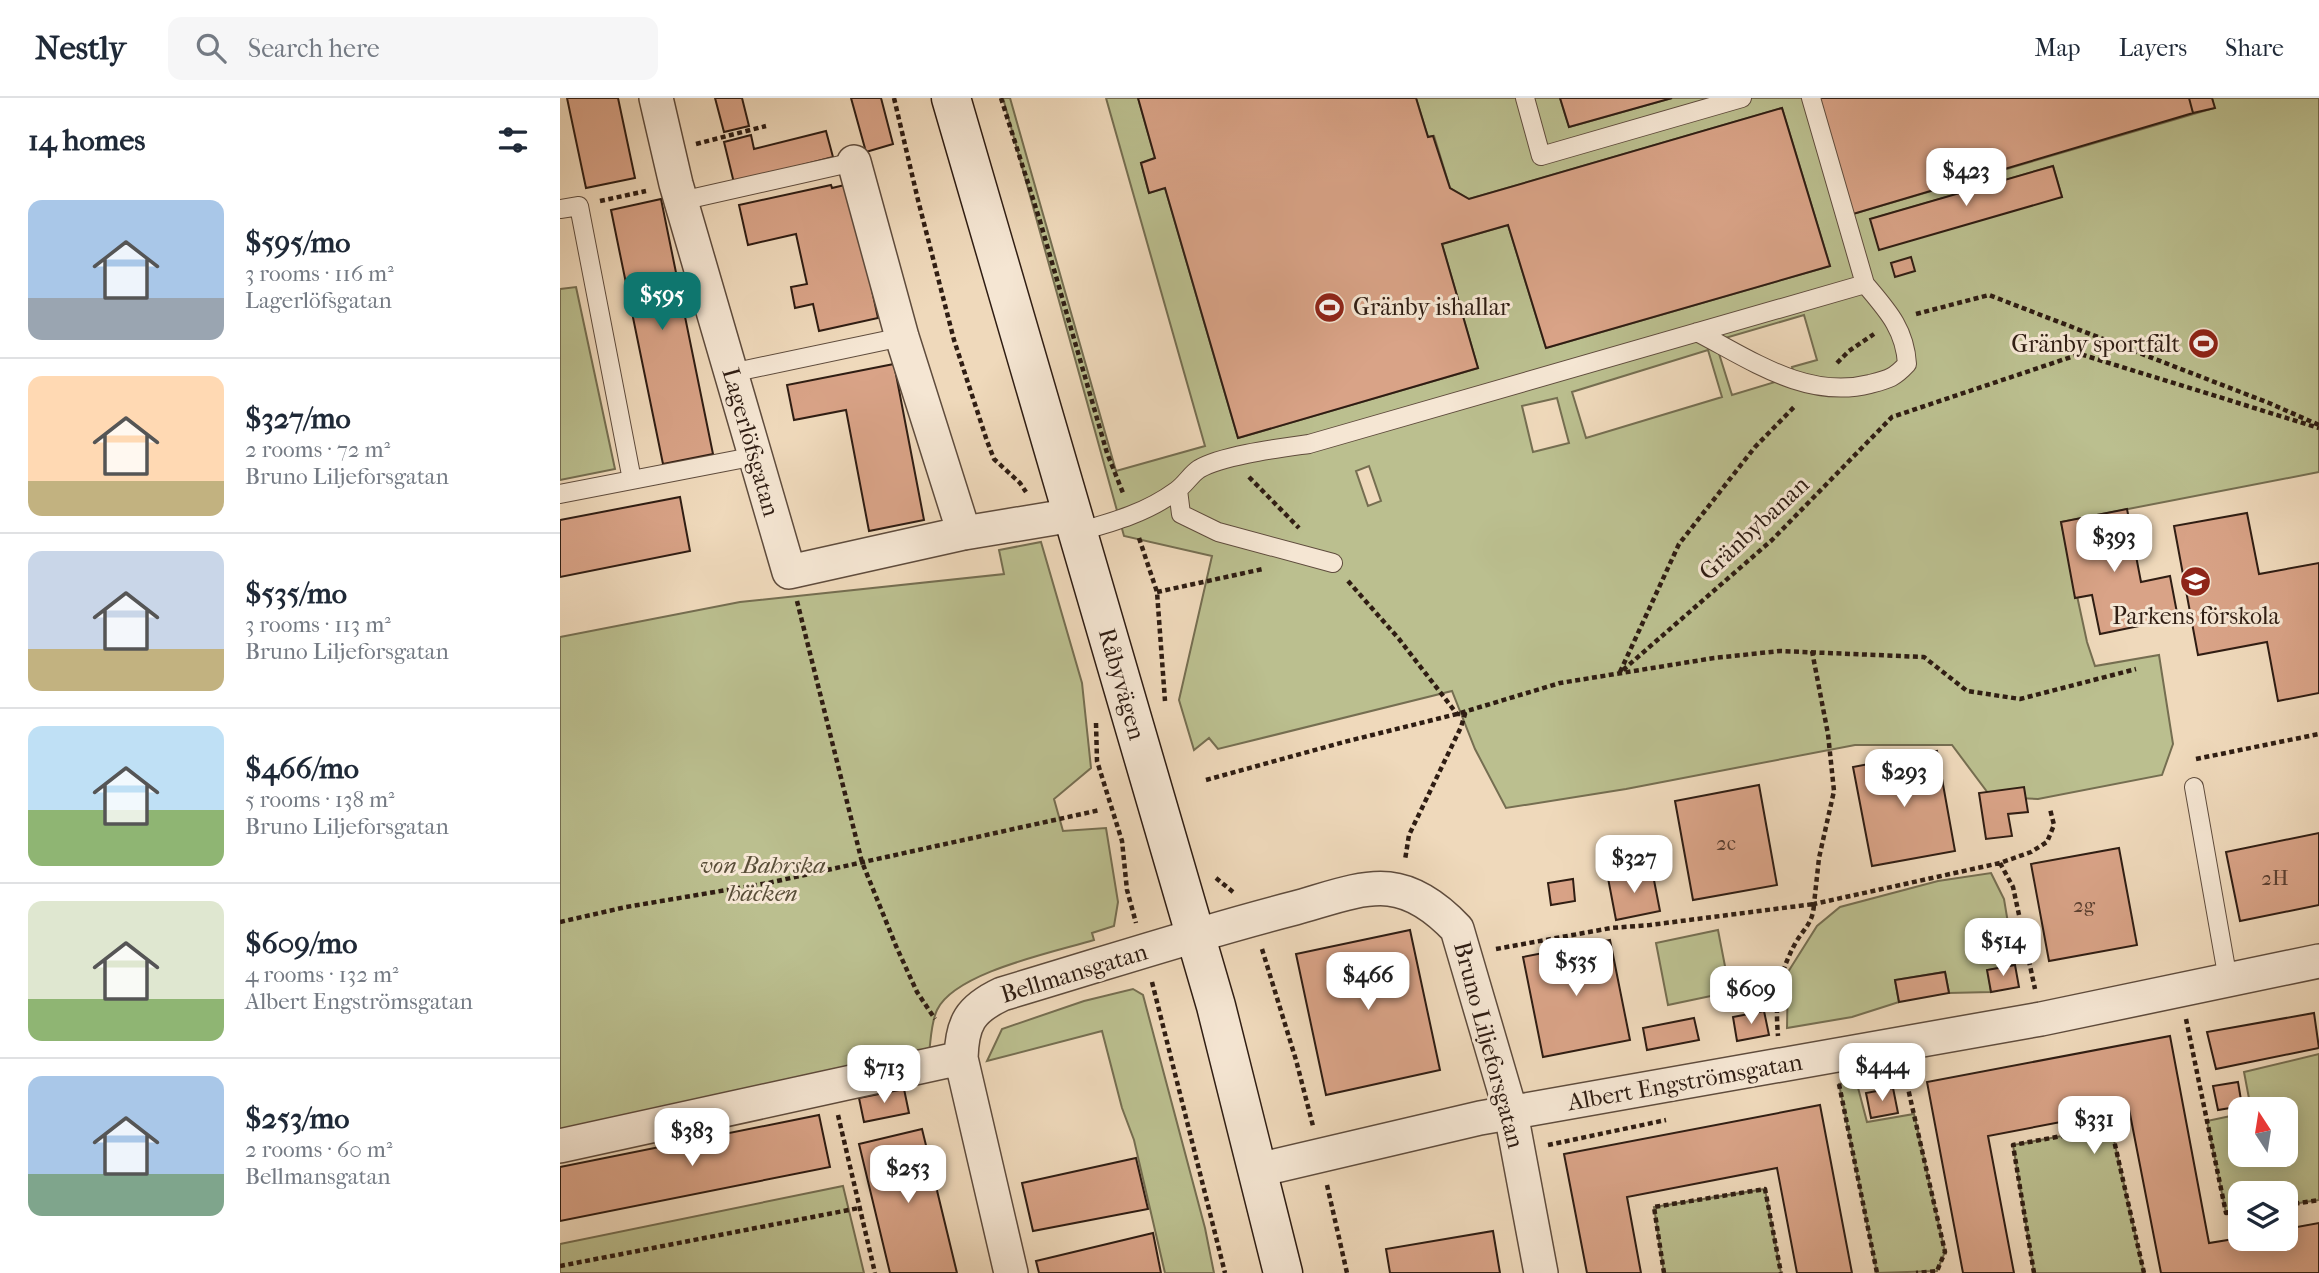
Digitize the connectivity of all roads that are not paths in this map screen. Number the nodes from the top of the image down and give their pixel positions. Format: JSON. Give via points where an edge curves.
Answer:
{"nodes":[{"id":1,"x":656,"y":98,"type":"edge"},
{"id":2,"x":951,"y":98,"type":"edge"},
{"id":3,"x":1525,"y":98,"type":"edge"},
{"id":4,"x":1742,"y":98,"type":"edge"},
{"id":5,"x":1811,"y":98,"type":"edge"},
{"id":6,"x":855,"y":162,"type":"joint"},
{"id":7,"x":679,"y":192,"type":"junction"},
{"id":8,"x":560,"y":209,"type":"edge"},
{"id":9,"x":1865,"y":284,"type":"junction"},
{"id":10,"x":1697,"y":332,"type":"junction"},
{"id":11,"x":902,"y":337,"type":"junction"},
{"id":12,"x":731,"y":373,"type":"junction"},
{"id":13,"x":755,"y":456,"type":"junction"},
{"id":14,"x":632,"y":480,"type":"junction"},
{"id":15,"x":1178,"y":490,"type":"junction"},
{"id":16,"x":560,"y":494,"type":"edge"},
{"id":17,"x":1063,"y":523,"type":"junction"},
{"id":18,"x":964,"y":533,"type":"junction"},
{"id":19,"x":1333,"y":563,"type":"road end"},
{"id":20,"x":2194,"y":787,"type":"dead end"},
{"id":21,"x":1195,"y":936,"type":"junction"},
{"id":22,"x":2319,"y":961,"type":"edge"},
{"id":23,"x":2228,"y":980,"type":"junction"},
{"id":24,"x":961,"y":1058,"type":"junction"},
{"id":25,"x":1511,"y":1113,"type":"junction"},
{"id":26,"x":560,"y":1146,"type":"edge"},
{"id":27,"x":1258,"y":1170,"type":"junction"},
{"id":28,"x":1011,"y":1273,"type":"edge"},
{"id":29,"x":1283,"y":1273,"type":"edge"},
{"id":30,"x":1541,"y":1273,"type":"edge"}],
"edges":[{"from":1,"to":7,"type":"street","name":"Lagerlöfsgatan"},
{"from":2,"to":17,"type":"main road","name":"Råbyvägen"},
{"from":3,"to":4,"type":"lane","via":[[1541,156]]},
{"from":5,"to":9,"type":"lane"},
{"from":6,"to":7,"type":"lane"},
{"from":6,"to":11,"type":"street"},
{"from":7,"to":12,"type":"street","name":"Lagerlöfsgatan"},
{"from":8,"to":14,"type":"lane","via":[[579,206]]},
{"from":9,"to":10,"type":"lane"},
{"from":9,"to":10,"type":"lane","via":[[1895,320],[1906,348],[1907,364],[1895,378],[1852,389],[1814,387]]},
{"from":10,"to":15,"type":"lane","via":[[1309,444],[1231,458],[1199,469]]},
{"from":11,"to":12,"type":"lane"},
{"from":11,"to":18,"type":"street"},
{"from":12,"to":13,"type":"street","name":"Lagerlöfsgatan"},
{"from":13,"to":14,"type":"lane"},
{"from":13,"to":18,"type":"street","name":"Lagerlöfsgatan","via":[[789,572]]},
{"from":14,"to":16,"type":"lane"},
{"from":15,"to":17,"type":"lane","via":[[1132,517]]},
{"from":15,"to":19,"type":"lane","via":[[1181,513],[1218,532]]},
{"from":17,"to":18,"type":"street"},
{"from":17,"to":21,"type":"main road","name":"Råbyvägen"},
{"from":20,"to":23,"type":"lane"},
{"from":21,"to":24,"type":"street","name":"Bellmansgatan","via":[[990,1000],[975,1010],[966,1024]]},
{"from":21,"to":25,"type":"street","name":"Bruno Liljeforsgatan","via":[[1370,889],[1391,889],[1426,902],[1457,929]]},
{"from":21,"to":27,"type":"main road","name":"Råbyvägen"},
{"from":22,"to":23,"type":"street","name":"Albert Engströmsgatan"},
{"from":23,"to":25,"type":"street","name":"Albert Engströmsgatan","via":[[2041,1019]]},
{"from":24,"to":26,"type":"street"},
{"from":24,"to":28,"type":"street","name":"Bellmansgatan"},
{"from":25,"to":27,"type":"street","name":"Albert Engströmsgatan"},
{"from":25,"to":30,"type":"street","name":"Bruno Liljeforsgatan"},
{"from":27,"to":29,"type":"main road","name":"Råbyvägen"}]}
